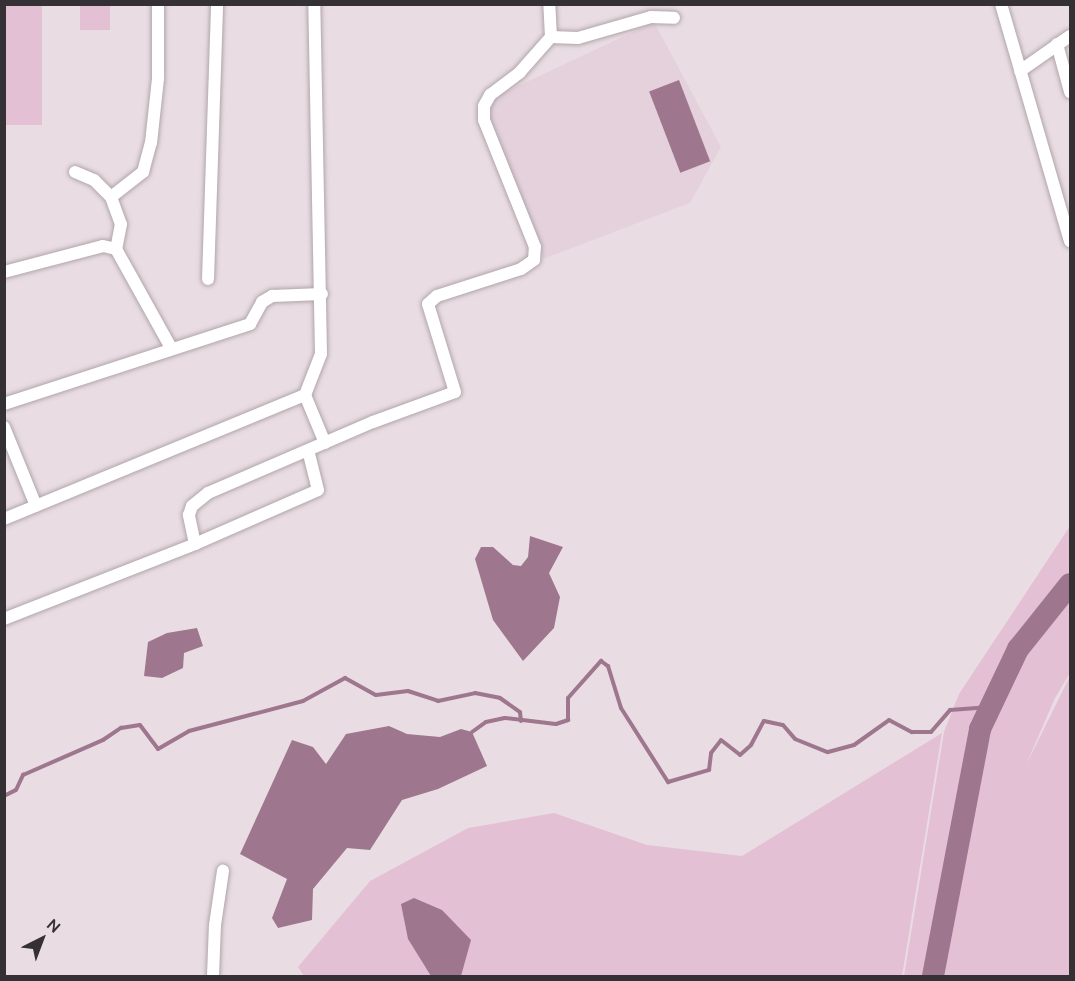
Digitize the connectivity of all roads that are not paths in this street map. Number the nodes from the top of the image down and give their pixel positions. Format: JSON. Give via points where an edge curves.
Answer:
{"nodes":[{"id":1,"x":158,"y":4,"type":"edge"},
{"id":2,"x":217,"y":4,"type":"edge"},
{"id":3,"x":314,"y":4,"type":"edge"},
{"id":4,"x":549,"y":4,"type":"edge"},
{"id":5,"x":1001,"y":4,"type":"edge"},
{"id":6,"x":674,"y":18,"type":"dead end"},
{"id":7,"x":1071,"y":36,"type":"edge"},
{"id":8,"x":550,"y":38,"type":"junction"},
{"id":9,"x":1057,"y":44,"type":"junction"},
{"id":10,"x":1020,"y":71,"type":"junction"},
{"id":11,"x":1071,"y":92,"type":"edge"},
{"id":12,"x":75,"y":172,"type":"dead end"},
{"id":13,"x":111,"y":198,"type":"junction"},
{"id":14,"x":1071,"y":241,"type":"edge"},
{"id":15,"x":116,"y":249,"type":"junction"},
{"id":16,"x":4,"y":272,"type":"edge"},
{"id":17,"x":208,"y":279,"type":"dead end"},
{"id":18,"x":322,"y":294,"type":"junction"},
{"id":19,"x":171,"y":348,"type":"junction"},
{"id":20,"x":305,"y":394,"type":"junction"},
{"id":21,"x":4,"y":404,"type":"edge"},
{"id":22,"x":4,"y":427,"type":"edge"},
{"id":23,"x":325,"y":443,"type":"junction"},
{"id":24,"x":308,"y":450,"type":"junction"},
{"id":25,"x":36,"y":506,"type":"junction"},
{"id":26,"x":4,"y":519,"type":"edge"},
{"id":27,"x":195,"y":544,"type":"junction"},
{"id":28,"x":4,"y":619,"type":"edge"},
{"id":29,"x":223,"y":871,"type":"dead end"},
{"id":30,"x":213,"y":976,"type":"edge"}],
"edges":[{"from":1,"to":13,"type":"street","via":[[159,79],[151,143],[143,172]]},
{"from":2,"to":17,"type":"street"},
{"from":3,"to":18,"type":"street"},
{"from":4,"to":8,"type":"street"},
{"from":5,"to":10,"type":"street"},
{"from":6,"to":8,"type":"street","via":[[651,17],[578,38]]},
{"from":7,"to":9,"type":"street"},
{"from":8,"to":23,"type":"street","via":[[484,105],[484,120],[535,247],[534,260],[521,269],[437,296],[428,304],[455,392]]},
{"from":9,"to":10,"type":"street"},
{"from":9,"to":11,"type":"street"},
{"from":10,"to":14,"type":"street"},
{"from":12,"to":13,"type":"street","via":[[94,180]]},
{"from":13,"to":15,"type":"street","via":[[121,224]]},
{"from":15,"to":16,"type":"street","via":[[103,246]]},
{"from":15,"to":19,"type":"street"},
{"from":18,"to":19,"type":"street","via":[[272,296],[262,302],[250,324]]},
{"from":18,"to":20,"type":"street","via":[[321,354]]},
{"from":19,"to":21,"type":"street"},
{"from":20,"to":23,"type":"street"},
{"from":20,"to":25,"type":"street"},
{"from":22,"to":25,"type":"street"},
{"from":23,"to":24,"type":"street"},
{"from":24,"to":27,"type":"street","via":[[208,493],[192,506],[189,522]]},
{"from":24,"to":27,"type":"street","via":[[318,490]]},
{"from":25,"to":26,"type":"street"},
{"from":27,"to":28,"type":"street"},
{"from":29,"to":30,"type":"street"}]}
